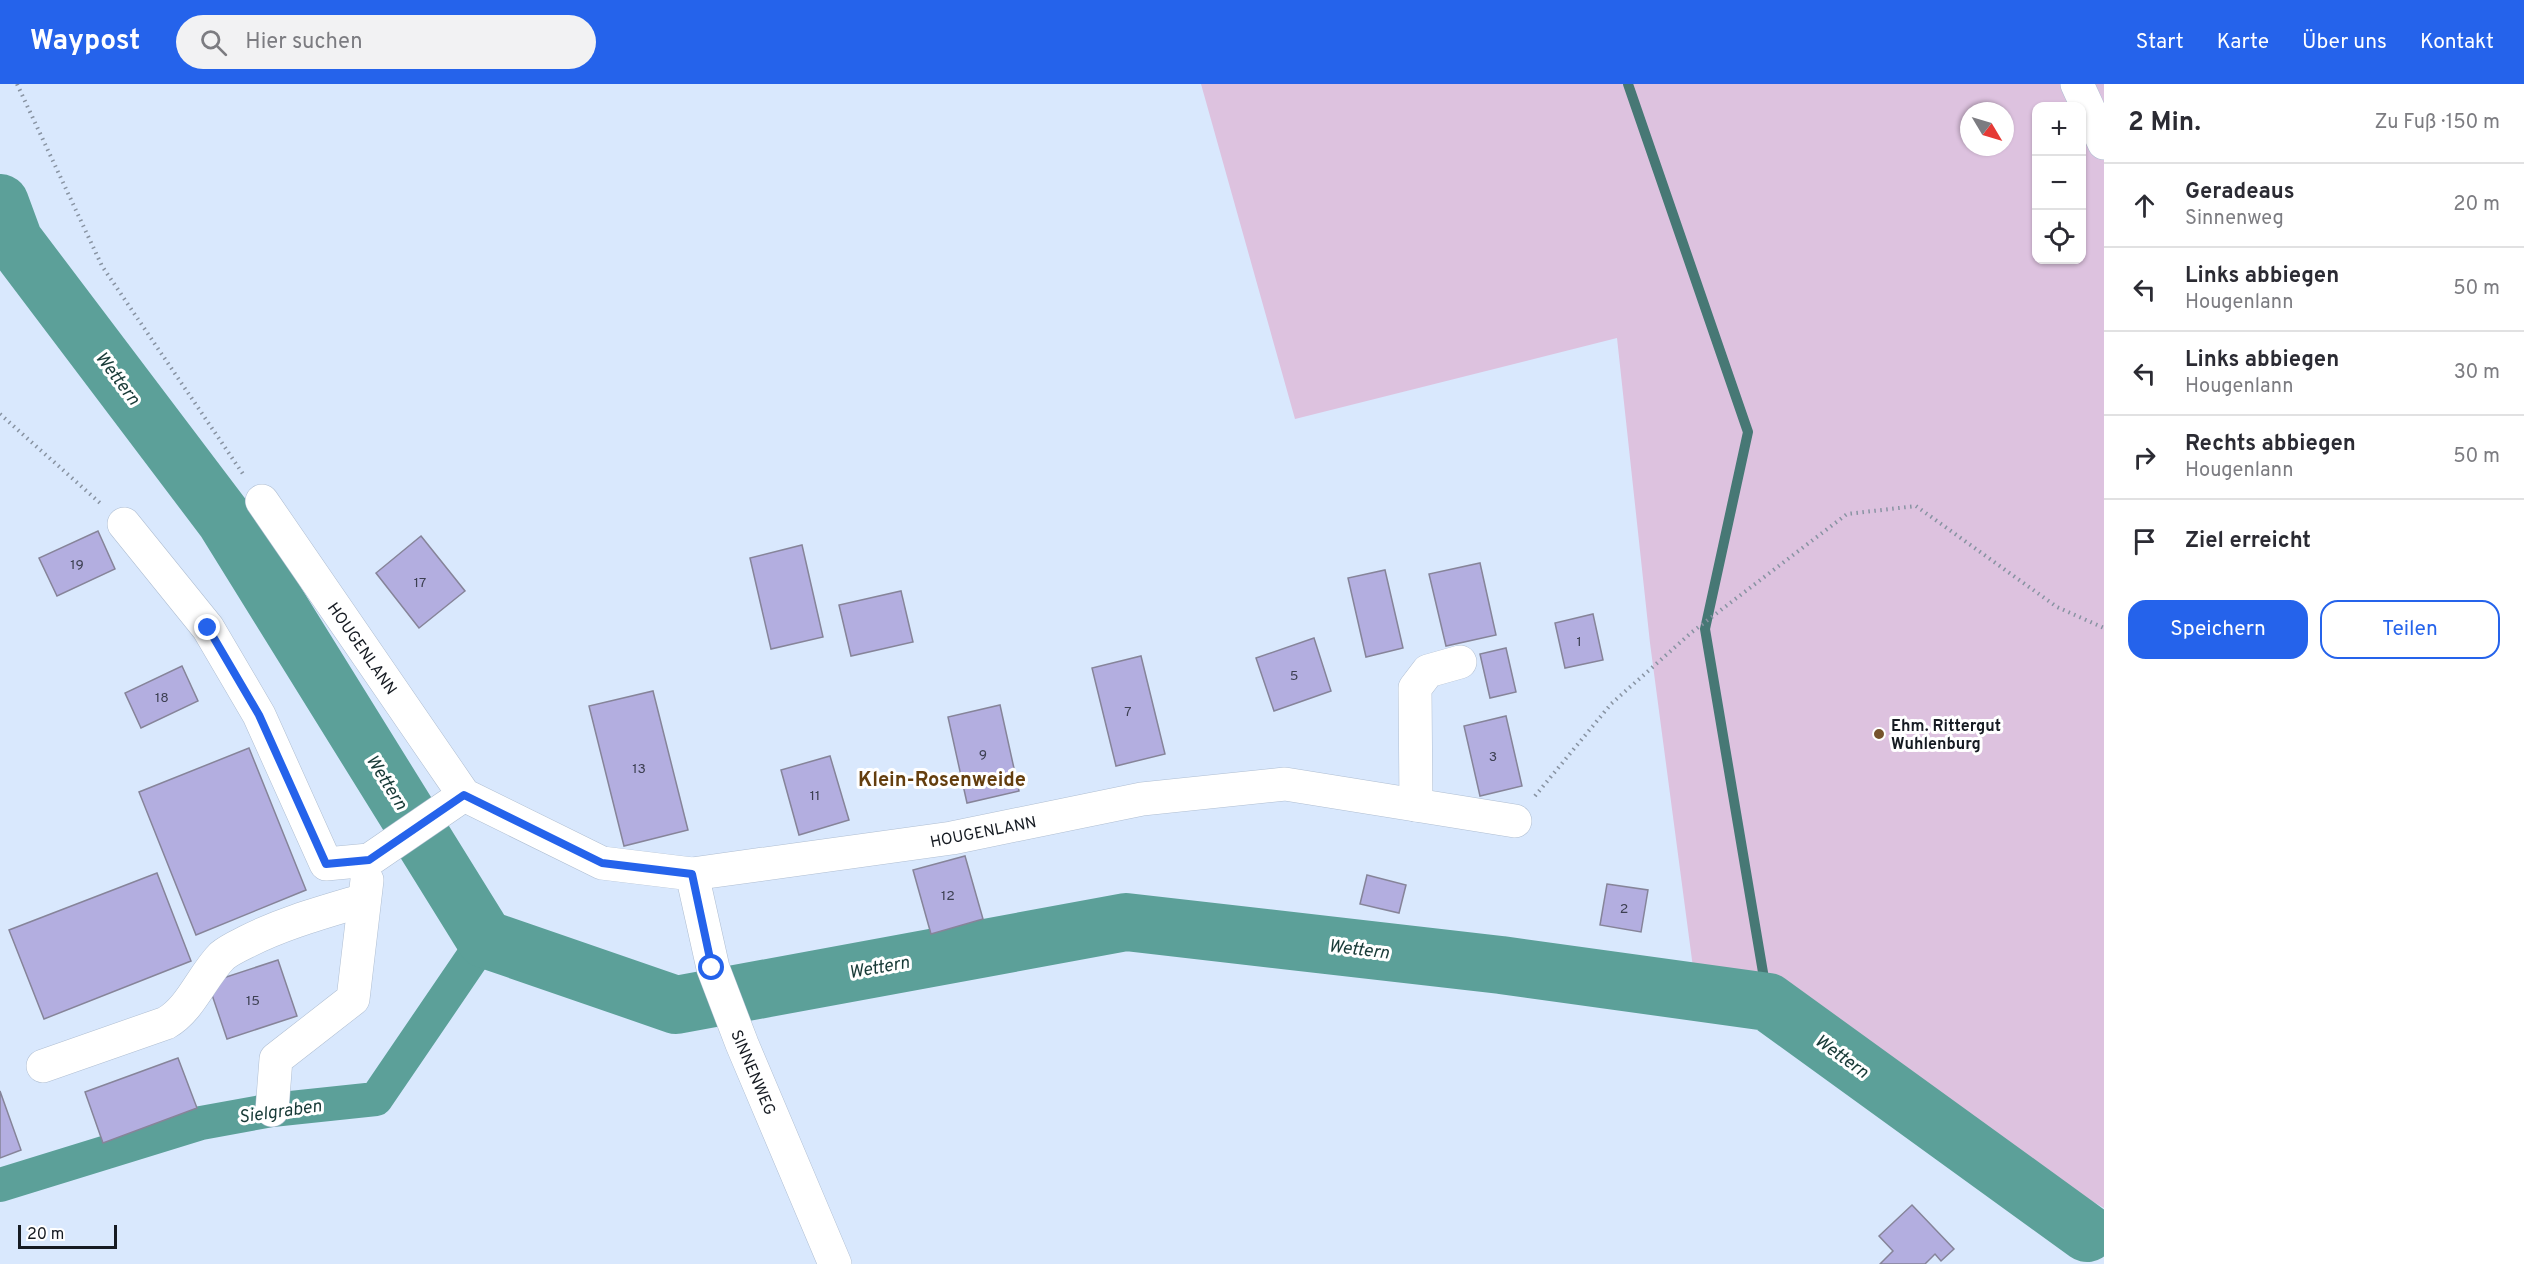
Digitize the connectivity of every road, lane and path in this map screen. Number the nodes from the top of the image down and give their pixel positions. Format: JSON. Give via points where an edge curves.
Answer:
{"nodes":[{"id":1,"x":16,"y":84,"type":"edge"},
{"id":2,"x":2077,"y":84,"type":"edge"},
{"id":3,"x":2104,"y":143,"type":"edge"},
{"id":4,"x":0,"y":414,"type":"edge"},
{"id":5,"x":262,"y":501,"type":"joint"},
{"id":6,"x":124,"y":524,"type":"joint"},
{"id":7,"x":2104,"y":628,"type":"edge"},
{"id":8,"x":1460,"y":662,"type":"dead end"},
{"id":9,"x":464,"y":795,"type":"junction"},
{"id":10,"x":1416,"y":805,"type":"junction"},
{"id":11,"x":1515,"y":820,"type":"joint"},
{"id":12,"x":369,"y":860,"type":"junction"},
{"id":13,"x":692,"y":874,"type":"junction"},
{"id":14,"x":364,"y":900,"type":"junction"},
{"id":15,"x":43,"y":1066,"type":"dead end"},
{"id":16,"x":272,"y":1110,"type":"dead end"},
{"id":17,"x":835,"y":1264,"type":"edge"}],
"edges":[{"from":1,"to":5,"type":"path","via":[[102,266]]},
{"from":2,"to":3,"type":"street"},
{"from":4,"to":6,"type":"path"},
{"from":5,"to":9,"type":"street","name":"HOUGENLANN"},
{"from":6,"to":12,"type":"street","via":[[208,628],[259,715],[326,864]]},
{"from":7,"to":11,"type":"path","via":[[2057,607],[1916,506],[1847,514],[1692,632],[1611,704]]},
{"from":8,"to":10,"type":"street","via":[[1428,671],[1416,688]]},
{"from":9,"to":12,"type":"street"},
{"from":9,"to":13,"type":"street","name":"HOUGENLANN","via":[[602,863]]},
{"from":10,"to":11,"type":"street","name":"HOUGENLANN"},
{"from":10,"to":13,"type":"street","name":"HOUGENLANN","via":[[1285,784],[1142,799],[952,838]]},
{"from":12,"to":14,"type":"street"},
{"from":13,"to":17,"type":"street","name":"SINNENWEG","via":[[712,968]]},
{"from":14,"to":15,"type":"street","via":[[308,916],[225,954],[176,1018]]},
{"from":14,"to":16,"type":"street","via":[[353,999],[276,1059]]}]}
